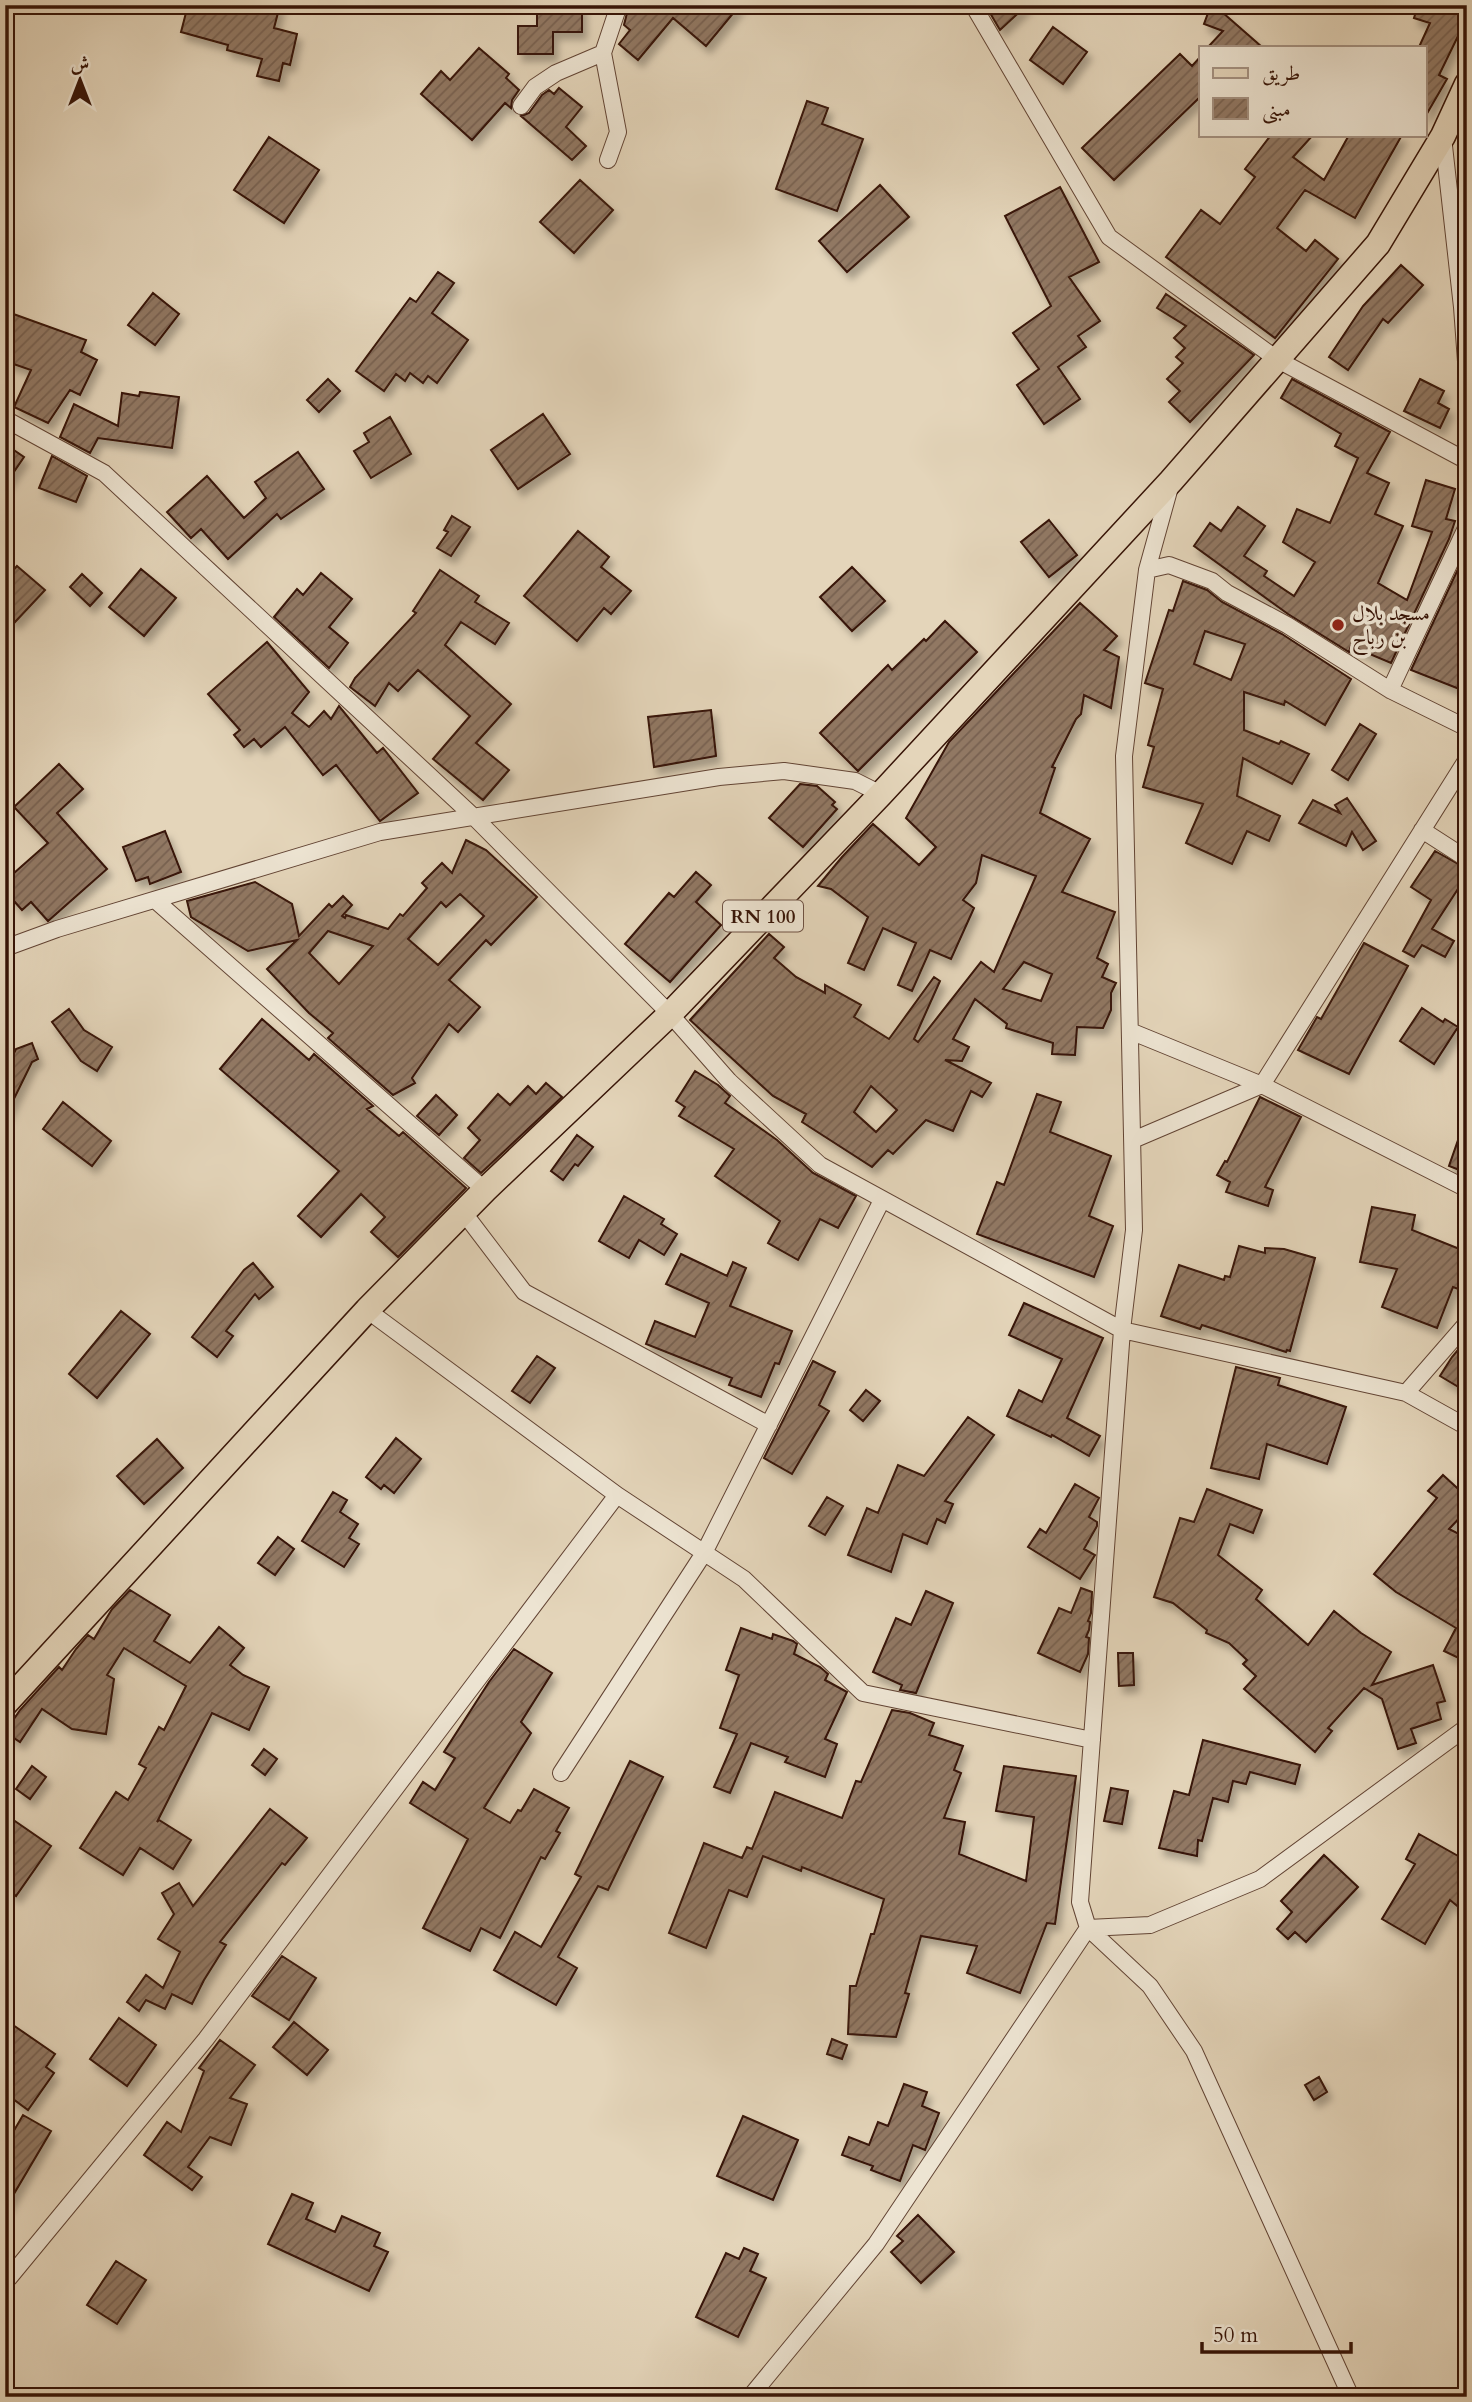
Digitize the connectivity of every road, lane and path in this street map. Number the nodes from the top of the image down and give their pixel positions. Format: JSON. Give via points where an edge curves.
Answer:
{"nodes":[{"id":1,"x":619,"y":5,"type":"edge"},
{"id":2,"x":974,"y":5,"type":"edge"},
{"id":3,"x":603,"y":53,"type":"junction"},
{"id":4,"x":1467,"y":84,"type":"edge"},
{"id":5,"x":521,"y":106,"type":"dead end"},
{"id":6,"x":1443,"y":136,"type":"junction"},
{"id":7,"x":608,"y":160,"type":"dead end"},
{"id":8,"x":1278,"y":360,"type":"junction"},
{"id":9,"x":1467,"y":375,"type":"edge"},
{"id":10,"x":5,"y":419,"type":"edge"},
{"id":11,"x":1467,"y":461,"type":"edge"},
{"id":12,"x":1171,"y":481,"type":"junction"},
{"id":13,"x":1467,"y":526,"type":"edge"},
{"id":14,"x":1147,"y":570,"type":"junction"},
{"id":15,"x":1390,"y":690,"type":"junction"},
{"id":16,"x":1467,"y":727,"type":"edge"},
{"id":17,"x":1467,"y":759,"type":"edge"},
{"id":18,"x":881,"y":794,"type":"junction"},
{"id":19,"x":474,"y":817,"type":"junction"},
{"id":20,"x":1422,"y":830,"type":"junction"},
{"id":21,"x":1467,"y":859,"type":"edge"},
{"id":22,"x":155,"y":900,"type":"junction"},
{"id":23,"x":5,"y":948,"type":"edge"},
{"id":24,"x":670,"y":1014,"type":"junction"},
{"id":25,"x":1130,"y":1031,"type":"junction"},
{"id":26,"x":1262,"y":1085,"type":"junction"},
{"id":27,"x":1133,"y":1140,"type":"junction"},
{"id":28,"x":1467,"y":1189,"type":"edge"},
{"id":29,"x":485,"y":1190,"type":"junction"},
{"id":30,"x":883,"y":1199,"type":"junction"},
{"id":31,"x":464,"y":1213,"type":"junction"},
{"id":32,"x":367,"y":1310,"type":"junction"},
{"id":33,"x":1467,"y":1322,"type":"edge"},
{"id":34,"x":1122,"y":1330,"type":"junction"},
{"id":35,"x":1406,"y":1394,"type":"junction"},
{"id":36,"x":769,"y":1425,"type":"junction"},
{"id":37,"x":1467,"y":1427,"type":"edge"},
{"id":38,"x":617,"y":1495,"type":"junction"},
{"id":39,"x":704,"y":1553,"type":"junction"},
{"id":40,"x":5,"y":1704,"type":"edge"},
{"id":41,"x":1467,"y":1727,"type":"edge"},
{"id":42,"x":1092,"y":1740,"type":"junction"},
{"id":43,"x":561,"y":1773,"type":"dead end"},
{"id":44,"x":1088,"y":1928,"type":"junction"},
{"id":45,"x":9,"y":2278,"type":"dead end"},
{"id":46,"x":750,"y":2397,"type":"edge"},
{"id":47,"x":1351,"y":2397,"type":"edge"}],
"edges":[{"from":1,"to":3,"type":"street"},
{"from":2,"to":8,"type":"street","via":[[1109,237]]},
{"from":3,"to":5,"type":"street","via":[[556,73],[535,87]]},
{"from":3,"to":7,"type":"street","via":[[618,132]]},
{"from":4,"to":6,"type":"main road","number":"RN 100"},
{"from":6,"to":8,"type":"main road","number":"RN 100","via":[[1378,244]]},
{"from":6,"to":9,"type":"street"},
{"from":8,"to":11,"type":"street"},
{"from":8,"to":12,"type":"main road","number":"RN 100"},
{"from":10,"to":19,"type":"street","via":[[104,473]]},
{"from":12,"to":14,"type":"street"},
{"from":12,"to":18,"type":"main road","number":"RN 100"},
{"from":13,"to":15,"type":"street"},
{"from":14,"to":15,"type":"street","via":[[1169,565],[1212,581]]},
{"from":14,"to":25,"type":"street","via":[[1124,756]]},
{"from":15,"to":16,"type":"street"},
{"from":17,"to":20,"type":"street"},
{"from":18,"to":19,"type":"street","via":[[855,781],[784,771],[719,777]]},
{"from":18,"to":24,"type":"main road","number":"RN 100"},
{"from":19,"to":22,"type":"street","via":[[380,832]]},
{"from":19,"to":24,"type":"street"},
{"from":20,"to":21,"type":"street"},
{"from":20,"to":26,"type":"street"},
{"from":22,"to":23,"type":"street"},
{"from":22,"to":29,"type":"street"},
{"from":24,"to":29,"type":"main road","number":"RN 100"},
{"from":24,"to":30,"type":"street","via":[[729,1081],[820,1166]]},
{"from":25,"to":26,"type":"street"},
{"from":25,"to":27,"type":"street"},
{"from":26,"to":27,"type":"street"},
{"from":26,"to":28,"type":"street"},
{"from":27,"to":34,"type":"street","via":[[1135,1230]]},
{"from":29,"to":31,"type":"main road","number":"RN 100"},
{"from":30,"to":34,"type":"street"},
{"from":30,"to":36,"type":"street"},
{"from":31,"to":32,"type":"main road","number":"RN 100"},
{"from":31,"to":36,"type":"street","via":[[524,1292]]},
{"from":32,"to":38,"type":"street"},
{"from":32,"to":40,"type":"main road","number":"RN 100"},
{"from":33,"to":35,"type":"street"},
{"from":34,"to":35,"type":"street"},
{"from":34,"to":42,"type":"street"},
{"from":35,"to":37,"type":"street"},
{"from":36,"to":39,"type":"street"},
{"from":38,"to":39,"type":"street"},
{"from":38,"to":45,"type":"street","via":[[206,2039]]},
{"from":39,"to":42,"type":"street","via":[[744,1579],[863,1693]]},
{"from":39,"to":43,"type":"street"},
{"from":41,"to":44,"type":"street","via":[[1261,1879],[1150,1925]]},
{"from":42,"to":44,"type":"street","via":[[1080,1902]]},
{"from":44,"to":46,"type":"street","via":[[876,2244]]},
{"from":44,"to":47,"type":"street","via":[[1150,1986],[1194,2050]]}]}
